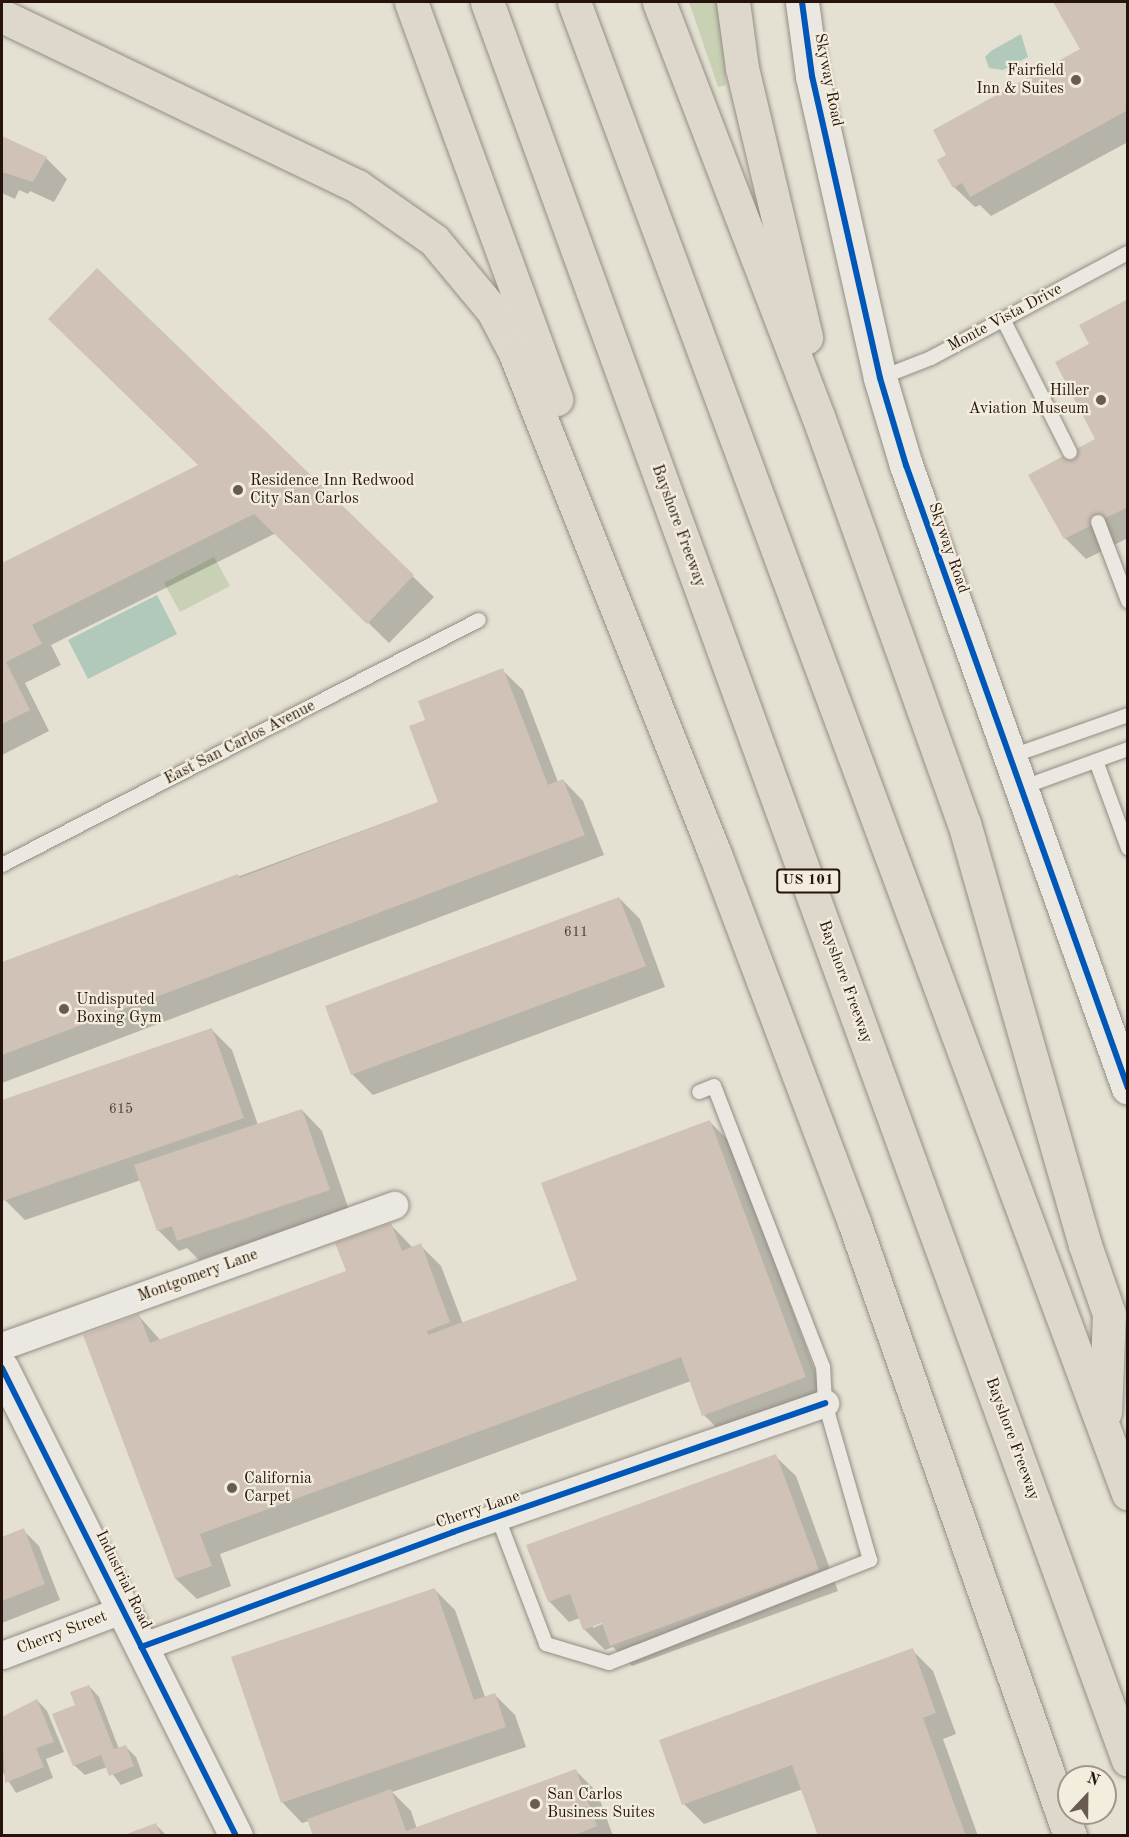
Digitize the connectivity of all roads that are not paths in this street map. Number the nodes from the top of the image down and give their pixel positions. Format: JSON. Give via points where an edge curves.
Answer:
{"nodes":[{"id":1,"x":411,"y":2,"type":"edge"},
{"id":2,"x":488,"y":2,"type":"edge"},
{"id":3,"x":574,"y":2,"type":"edge"},
{"id":4,"x":659,"y":2,"type":"edge"},
{"id":5,"x":733,"y":2,"type":"edge"},
{"id":6,"x":802,"y":2,"type":"edge"},
{"id":7,"x":2,"y":16,"type":"edge"},
{"id":8,"x":1128,"y":253,"type":"edge"},
{"id":9,"x":1003,"y":319,"type":"junction"},
{"id":10,"x":880,"y":378,"type":"junction"},
{"id":11,"x":818,"y":416,"type":"junction"},
{"id":12,"x":1070,"y":452,"type":"dead end"},
{"id":13,"x":1098,"y":522,"type":"dead end"},
{"id":14,"x":1128,"y":601,"type":"edge"},
{"id":15,"x":479,"y":620,"type":"dead end"},
{"id":16,"x":1128,"y":715,"type":"edge"},
{"id":17,"x":1128,"y":749,"type":"edge"},
{"id":18,"x":1009,"y":757,"type":"junction"},
{"id":19,"x":1096,"y":761,"type":"junction"},
{"id":20,"x":1021,"y":788,"type":"junction"},
{"id":21,"x":1128,"y":848,"type":"edge"},
{"id":22,"x":715,"y":854,"type":"junction"},
{"id":23,"x":2,"y":865,"type":"edge"},
{"id":24,"x":1128,"y":1088,"type":"edge"},
{"id":25,"x":699,"y":1092,"type":"dead end"},
{"id":26,"x":394,"y":1205,"type":"dead end"},
{"id":27,"x":2,"y":1346,"type":"edge"},
{"id":28,"x":2,"y":1368,"type":"edge"},
{"id":29,"x":825,"y":1403,"type":"junction"},
{"id":30,"x":1104,"y":1429,"type":"junction"},
{"id":31,"x":1128,"y":1493,"type":"edge"},
{"id":32,"x":498,"y":1518,"type":"junction"},
{"id":33,"x":122,"y":1610,"type":"junction"},
{"id":34,"x":141,"y":1647,"type":"junction"},
{"id":35,"x":2,"y":1655,"type":"edge"},
{"id":36,"x":1128,"y":1760,"type":"edge"},
{"id":37,"x":236,"y":1836,"type":"edge"},
{"id":38,"x":1070,"y":1836,"type":"edge"}],
"edges":[{"from":1,"to":22,"type":"highway","via":[[622,580]]},
{"from":2,"to":36,"type":"highway","name":"Bayshore Freeway","number":"US 101"},
{"from":3,"to":30,"type":"highway"},
{"from":4,"to":11,"type":"highway"},
{"from":5,"to":11,"type":"highway","via":[[742,68],[805,332]]},
{"from":6,"to":10,"type":"street","name":"Skyway Road","via":[[812,76]]},
{"from":7,"to":22,"type":"highway","via":[[357,186],[434,240],[465,273],[493,311],[514,351]]},
{"from":8,"to":9,"type":"lane","name":"Monte Vista Drive"},
{"from":9,"to":10,"type":"lane","name":"Monte Vista Drive","via":[[932,358]]},
{"from":9,"to":12,"type":"lane"},
{"from":10,"to":18,"type":"street","name":"Skyway Road","via":[[930,540]]},
{"from":11,"to":30,"type":"highway","via":[[944,762],[1109,1314]]},
{"from":13,"to":14,"type":"lane"},
{"from":15,"to":23,"type":"lane","name":"East San Carlos Avenue"},
{"from":16,"to":18,"type":"lane"},
{"from":17,"to":19,"type":"lane"},
{"from":18,"to":20,"type":"street","name":"Skyway Road"},
{"from":19,"to":20,"type":"lane"},
{"from":19,"to":21,"type":"lane"},
{"from":20,"to":24,"type":"street","name":"Skyway Road"},
{"from":22,"to":38,"type":"highway","via":[[854,1222]]},
{"from":25,"to":29,"type":"lane","via":[[714,1086],[722,1104],[824,1367]]},
{"from":26,"to":27,"type":"street","name":"Montgomery Lane"},
{"from":28,"to":33,"type":"street","name":"Industrial Road"},
{"from":29,"to":32,"type":"street","name":"Cherry Lane"},
{"from":29,"to":32,"type":"lane","via":[[870,1560],[609,1663],[546,1644]]},
{"from":30,"to":31,"type":"highway"},
{"from":32,"to":34,"type":"street","name":"Cherry Lane"},
{"from":33,"to":34,"type":"street","name":"Industrial Road"},
{"from":33,"to":35,"type":"street","name":"Cherry Street"},
{"from":34,"to":37,"type":"street","name":"Industrial Road"}]}
